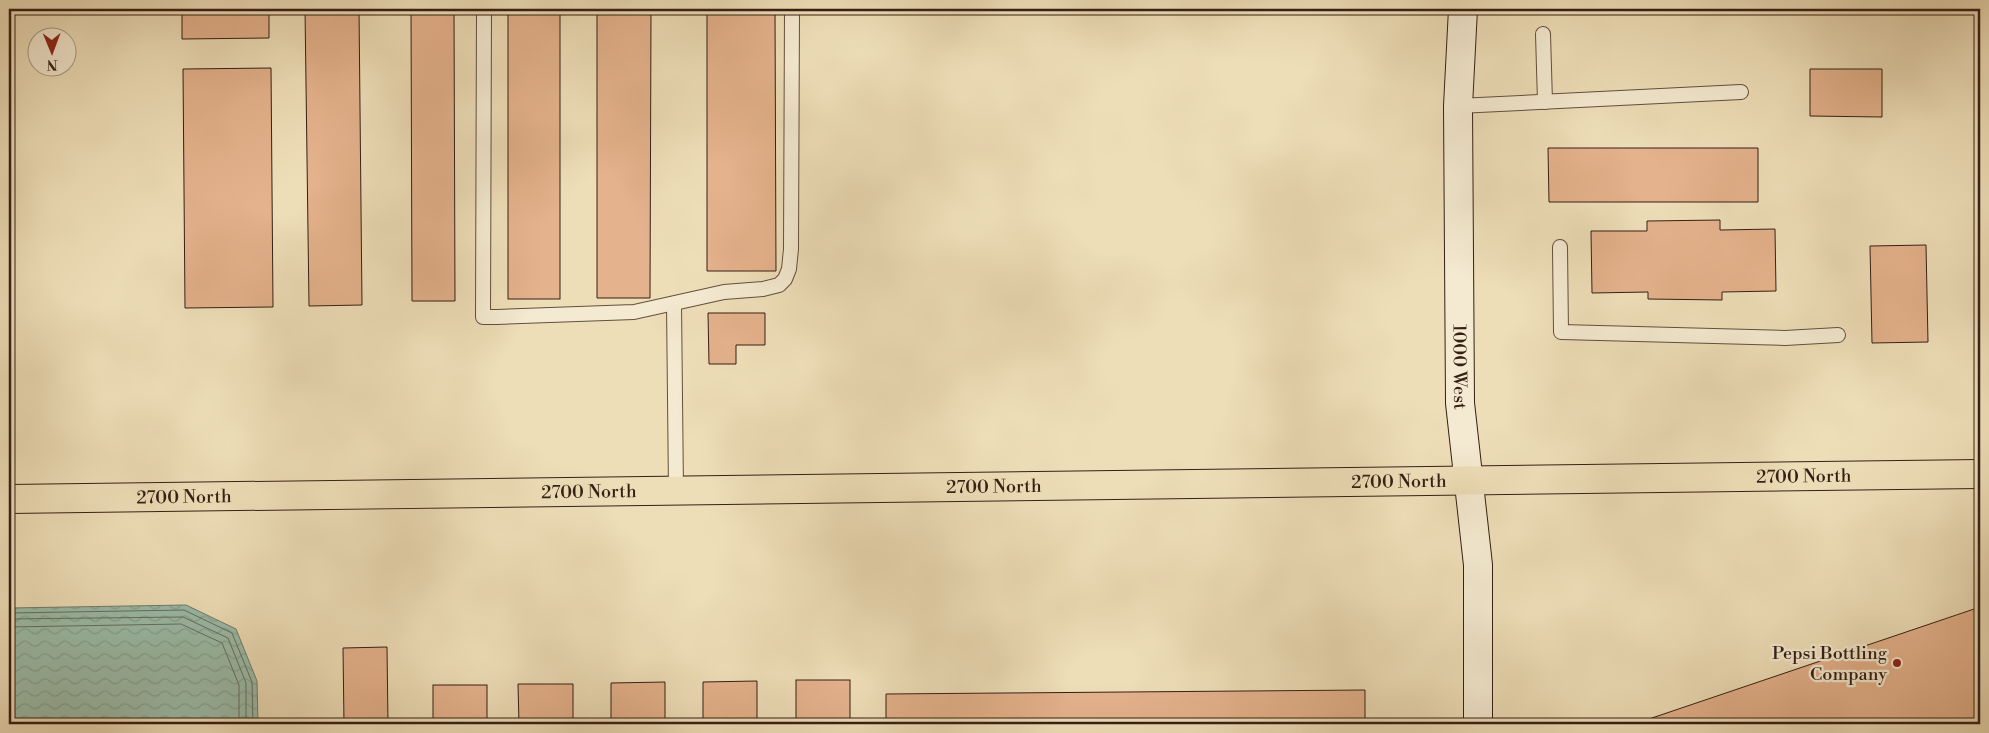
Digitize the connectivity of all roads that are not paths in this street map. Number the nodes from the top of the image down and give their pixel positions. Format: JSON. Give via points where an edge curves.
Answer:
{"nodes":[{"id":1,"x":484,"y":9,"type":"edge"},
{"id":2,"x":792,"y":9,"type":"edge"},
{"id":3,"x":1463,"y":9,"type":"edge"},
{"id":4,"x":1543,"y":34,"type":"dead end"},
{"id":5,"x":1741,"y":92,"type":"dead end"},
{"id":6,"x":1545,"y":102,"type":"junction"},
{"id":7,"x":1458,"y":106,"type":"junction"},
{"id":8,"x":1560,"y":247,"type":"dead end"},
{"id":9,"x":674,"y":304,"type":"junction"},
{"id":10,"x":1838,"y":335,"type":"dead end"},
{"id":11,"x":1980,"y":474,"type":"edge"},
{"id":12,"x":1468,"y":480,"type":"junction"},
{"id":13,"x":676,"y":491,"type":"junction"},
{"id":14,"x":9,"y":499,"type":"edge"},
{"id":15,"x":1478,"y":724,"type":"edge"}],
"edges":[{"from":1,"to":9,"type":"lane","via":[[483,317],[634,312]]},
{"from":2,"to":9,"type":"lane","via":[[789,269],[779,285],[724,292]]},
{"from":3,"to":7,"type":"street","name":"1000 West"},
{"from":4,"to":6,"type":"lane"},
{"from":5,"to":6,"type":"lane"},
{"from":6,"to":7,"type":"lane"},
{"from":7,"to":12,"type":"street","name":"1000 West","via":[[1460,403]]},
{"from":8,"to":10,"type":"lane","via":[[1561,332],[1786,338]]},
{"from":9,"to":13,"type":"lane"},
{"from":11,"to":12,"type":"main road","name":"2700 North"},
{"from":12,"to":13,"type":"main road","name":"2700 North"},
{"from":12,"to":15,"type":"street","name":"1000 West","via":[[1478,565]]},
{"from":13,"to":14,"type":"main road","name":"2700 North"}]}
